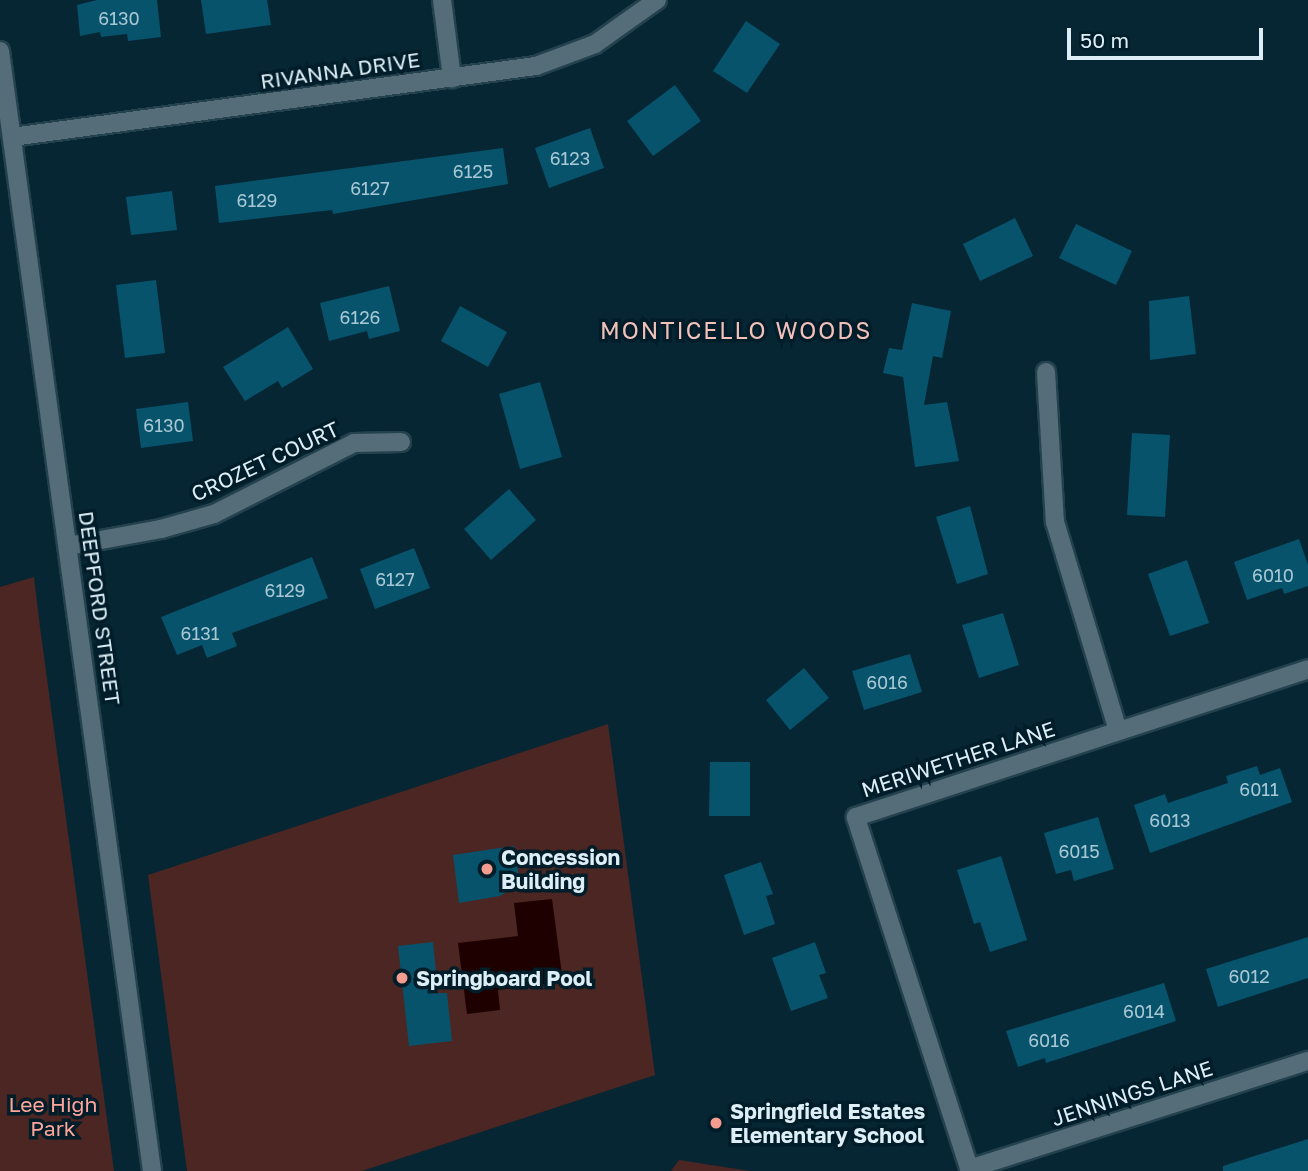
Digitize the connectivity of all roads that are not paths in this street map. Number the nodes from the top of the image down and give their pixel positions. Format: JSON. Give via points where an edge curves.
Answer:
{"nodes":[{"id":1,"x":442,"y":0,"type":"edge"},
{"id":2,"x":657,"y":0,"type":"edge"},
{"id":3,"x":0,"y":51,"type":"edge"},
{"id":4,"x":452,"y":78,"type":"junction"},
{"id":5,"x":12,"y":136,"type":"junction"},
{"id":6,"x":1046,"y":372,"type":"dead end"},
{"id":7,"x":401,"y":442,"type":"dead end"},
{"id":8,"x":68,"y":546,"type":"junction"},
{"id":9,"x":1308,"y":669,"type":"edge"},
{"id":10,"x":1118,"y":731,"type":"junction"},
{"id":11,"x":1308,"y":1061,"type":"edge"},
{"id":12,"x":970,"y":1170,"type":"edge"},
{"id":13,"x":152,"y":1171,"type":"edge"}],
"edges":[{"from":1,"to":4,"type":"street"},
{"from":2,"to":4,"type":"street","name":"RIVANNA DRIVE","via":[[626,25],[570,55],[518,70]]},
{"from":3,"to":5,"type":"street","name":"DEEPFORD STREET"},
{"from":4,"to":5,"type":"street","name":"RIVANNA DRIVE"},
{"from":5,"to":8,"type":"street","name":"DEEPFORD STREET"},
{"from":6,"to":10,"type":"street","via":[[1055,522]]},
{"from":7,"to":8,"type":"street","name":"CROZET COURT","via":[[354,443],[214,513],[161,529]]},
{"from":8,"to":13,"type":"street","name":"DEEPFORD STREET"},
{"from":9,"to":10,"type":"street","name":"MERIWETHER LANE"},
{"from":10,"to":12,"type":"street","name":"MERIWETHER LANE","via":[[856,817]]},
{"from":11,"to":12,"type":"street","name":"JENNINGS LANE"}]}
